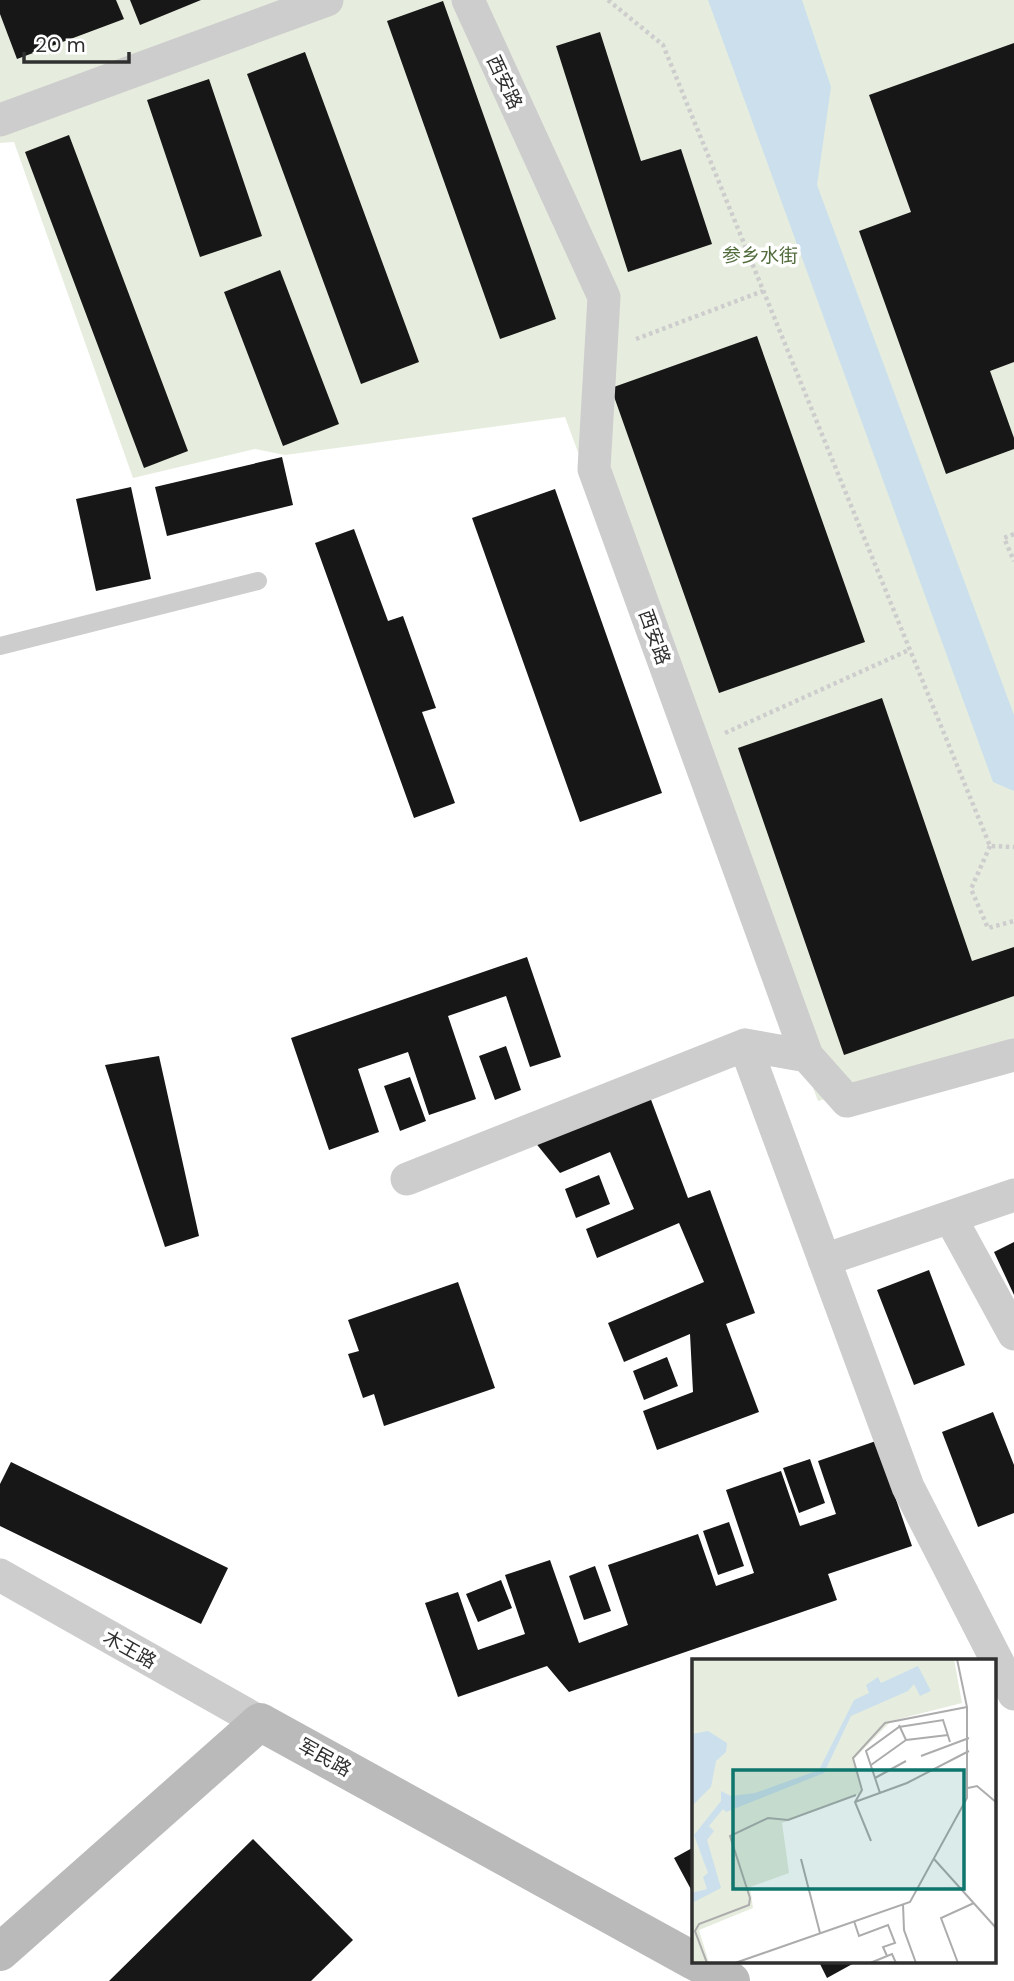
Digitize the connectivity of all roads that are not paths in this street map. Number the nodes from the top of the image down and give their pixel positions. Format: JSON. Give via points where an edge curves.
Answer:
{"nodes":[{"id":1,"x":327,"y":0,"type":"edge"},
{"id":2,"x":468,"y":0,"type":"edge"},
{"id":3,"x":0,"y":120,"type":"edge"},
{"id":4,"x":258,"y":581,"type":"dead end"},
{"id":5,"x":0,"y":646,"type":"edge"},
{"id":6,"x":746,"y":1045,"type":"junction"},
{"id":7,"x":807,"y":1055,"type":"junction"},
{"id":8,"x":1014,"y":1055,"type":"edge"},
{"id":9,"x":407,"y":1179,"type":"dead end"},
{"id":10,"x":1014,"y":1195,"type":"edge"},
{"id":11,"x":950,"y":1217,"type":"junction"},
{"id":12,"x":824,"y":1260,"type":"junction"},
{"id":13,"x":1014,"y":1334,"type":"edge"},
{"id":14,"x":0,"y":1576,"type":"edge"},
{"id":15,"x":1014,"y":1694,"type":"edge"},
{"id":16,"x":260,"y":1722,"type":"junction"},
{"id":17,"x":0,"y":1952,"type":"edge"},
{"id":18,"x":692,"y":1959,"type":"edge"},
{"id":19,"x":700,"y":1964,"type":"edge"},
{"id":20,"x":731,"y":1981,"type":"edge"}],
"edges":[{"from":1,"to":3,"type":"street"},
{"from":2,"to":7,"type":"street","name":"西安路","via":[[604,297],[594,469]]},
{"from":4,"to":5,"type":"lane"},
{"from":6,"to":7,"type":"street"},
{"from":6,"to":9,"type":"street"},
{"from":6,"to":12,"type":"street"},
{"from":7,"to":8,"type":"street","name":"西安路","via":[[847,1101]]},
{"from":10,"to":11,"type":"street"},
{"from":11,"to":12,"type":"street"},
{"from":11,"to":13,"type":"street"},
{"from":12,"to":15,"type":"street","via":[[908,1487]]},
{"from":14,"to":16,"type":"street","name":"木王路"},
{"from":16,"to":17,"type":"street"},
{"from":16,"to":18,"type":"street","name":"军民路"},
{"from":19,"to":20,"type":"street","name":"军民路"}]}
